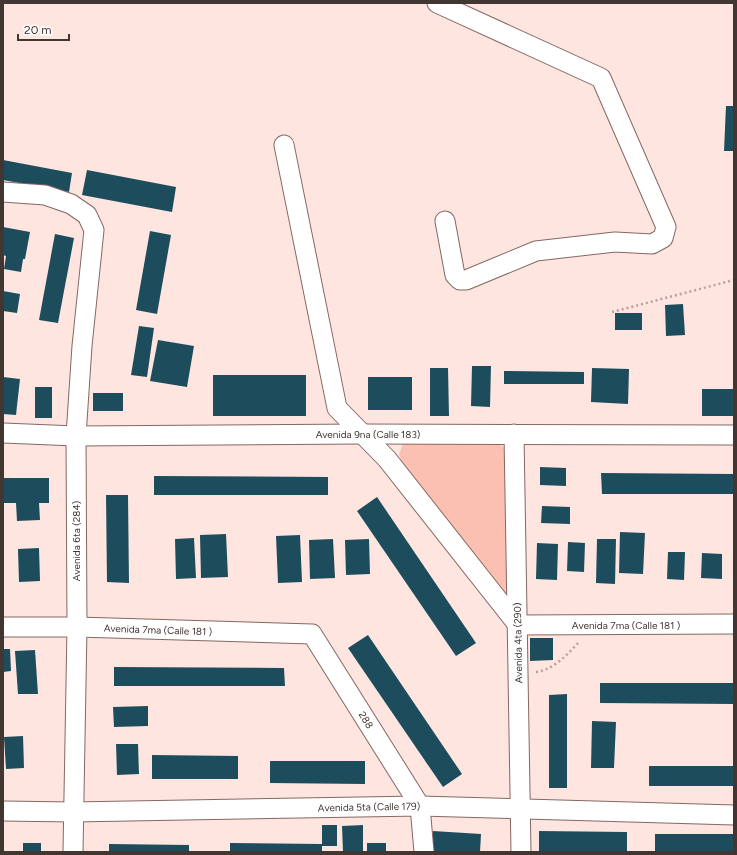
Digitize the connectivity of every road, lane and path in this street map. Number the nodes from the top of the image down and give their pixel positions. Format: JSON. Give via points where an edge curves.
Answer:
{"nodes":[{"id":1,"x":438,"y":3,"type":"edge"},
{"id":2,"x":284,"y":145,"type":"dead end"},
{"id":3,"x":3,"y":192,"type":"edge"},
{"id":4,"x":445,"y":220,"type":"dead end"},
{"id":5,"x":734,"y":280,"type":"edge"},
{"id":6,"x":612,"y":312,"type":"dead end"},
{"id":7,"x":3,"y":434,"type":"edge"},
{"id":8,"x":362,"y":434,"type":"junction"},
{"id":9,"x":514,"y":434,"type":"junction"},
{"id":10,"x":76,"y":436,"type":"junction"},
{"id":11,"x":734,"y":436,"type":"edge"},
{"id":12,"x":734,"y":624,"type":"edge"},
{"id":13,"x":518,"y":625,"type":"junction"},
{"id":14,"x":595,"y":625,"type":"junction"},
{"id":15,"x":3,"y":627,"type":"edge"},
{"id":16,"x":77,"y":628,"type":"junction"},
{"id":17,"x":312,"y":634,"type":"joint"},
{"id":18,"x":518,"y":675,"type":"junction"},
{"id":19,"x":420,"y":806,"type":"junction"},
{"id":20,"x":521,"y":810,"type":"junction"},
{"id":21,"x":3,"y":811,"type":"edge"},
{"id":22,"x":73,"y":812,"type":"junction"},
{"id":23,"x":734,"y":815,"type":"edge"},
{"id":24,"x":73,"y":852,"type":"edge"},
{"id":25,"x":424,"y":852,"type":"edge"},
{"id":26,"x":521,"y":852,"type":"edge"}],
"edges":[{"from":1,"to":4,"type":"street","via":[[601,78],[666,227],[663,238],[652,244],[615,242],[536,251],[466,280],[460,280],[455,275]]},
{"from":2,"to":8,"type":"street","via":[[337,408]]},
{"from":3,"to":10,"type":"street","name":"Avenida 6ta (284)","via":[[45,195],[71,204],[87,215],[94,230]]},
{"from":5,"to":6,"type":"path"},
{"from":7,"to":10,"type":"street","name":"Avenida 9na (Calle 183)"},
{"from":8,"to":9,"type":"street","name":"Avenida 9na (Calle 183)"},
{"from":8,"to":10,"type":"street","name":"Avenida 9na (Calle 183)"},
{"from":8,"to":13,"type":"street","via":[[387,459]]},
{"from":9,"to":11,"type":"street","name":"Avenida 9na (Calle 183)"},
{"from":9,"to":13,"type":"street","name":"Avenida 4ta (290)"},
{"from":10,"to":16,"type":"street","name":"Avenida 6ta (284)"},
{"from":12,"to":14,"type":"street","name":"Avenida 7ma (Calle 181 )"},
{"from":13,"to":14,"type":"street","name":"Avenida 7ma (Calle 181 )"},
{"from":13,"to":18,"type":"street","name":"Avenida 4ta (290)"},
{"from":14,"to":18,"type":"path","via":[[566,655],[544,671]]},
{"from":15,"to":16,"type":"street","name":"Avenida 7ma (Calle 181 )"},
{"from":16,"to":17,"type":"street","name":"Avenida 7ma (Calle 181 )"},
{"from":16,"to":22,"type":"street","name":"Avenida 6ta (284)"},
{"from":17,"to":19,"type":"street","name":"288"},
{"from":18,"to":20,"type":"street","name":"Avenida 4ta (290)"},
{"from":19,"to":20,"type":"street","name":"Avenida 5ta (Calle 179)"},
{"from":19,"to":22,"type":"street","name":"Avenida 5ta (Calle 179)"},
{"from":19,"to":25,"type":"street"},
{"from":20,"to":23,"type":"street","name":"Avenida 5ta (Calle 179)"},
{"from":20,"to":26,"type":"street","name":"Avenida 4ta (290)"},
{"from":21,"to":22,"type":"street","name":"Avenida 5ta (Calle 179)"},
{"from":22,"to":24,"type":"street","name":"Avenida 6ta (284)"}]}
